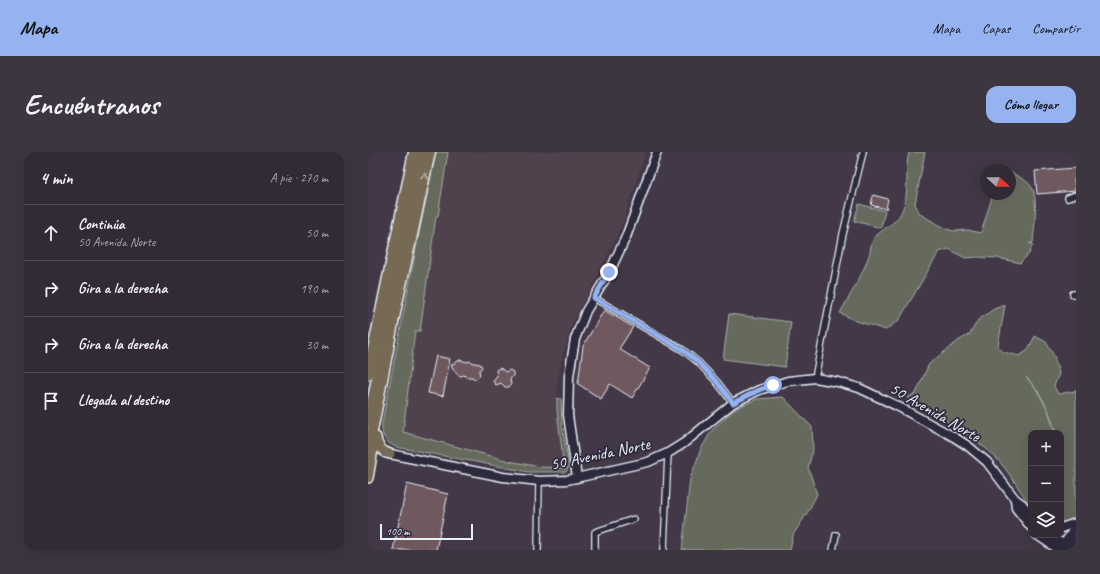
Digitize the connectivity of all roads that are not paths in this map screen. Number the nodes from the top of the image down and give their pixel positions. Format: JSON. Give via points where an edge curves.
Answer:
{"nodes":[{"id":1,"x":414,"y":152,"type":"edge"},
{"id":2,"x":421,"y":152,"type":"edge"},
{"id":3,"x":430,"y":152,"type":"edge"},
{"id":4,"x":657,"y":152,"type":"edge"},
{"id":5,"x":863,"y":152,"type":"edge"},
{"id":6,"x":1076,"y":195,"type":"edge"},
{"id":7,"x":1068,"y":198,"type":"dead end"},
{"id":8,"x":594,"y":298,"type":"junction"},
{"id":9,"x":368,"y":374,"type":"edge"},
{"id":10,"x":815,"y":378,"type":"junction"},
{"id":11,"x":733,"y":403,"type":"junction"},
{"id":12,"x":373,"y":425,"type":"edge"},
{"id":13,"x":369,"y":451,"type":"edge"},
{"id":14,"x":668,"y":453,"type":"junction"},
{"id":15,"x":390,"y":454,"type":"junction"},
{"id":16,"x":369,"y":474,"type":"edge"},
{"id":17,"x":577,"y":478,"type":"junction"},
{"id":18,"x":539,"y":481,"type":"junction"},
{"id":19,"x":1015,"y":499,"type":"junction"},
{"id":20,"x":1028,"y":511,"type":"edge"},
{"id":21,"x":634,"y":519,"type":"dead end"},
{"id":22,"x":1028,"y":523,"type":"edge"},
{"id":23,"x":1076,"y":524,"type":"edge"},
{"id":24,"x":1064,"y":527,"type":"edge"},
{"id":25,"x":836,"y":535,"type":"dead end"},
{"id":26,"x":1039,"y":538,"type":"edge"},
{"id":27,"x":1043,"y":538,"type":"edge"},
{"id":28,"x":1052,"y":538,"type":"edge"},
{"id":29,"x":1076,"y":539,"type":"edge"},
{"id":30,"x":1064,"y":548,"type":"edge"},
{"id":31,"x":538,"y":550,"type":"edge"},
{"id":32,"x":595,"y":550,"type":"edge"},
{"id":33,"x":664,"y":550,"type":"edge"},
{"id":34,"x":833,"y":550,"type":"edge"},
{"id":35,"x":1045,"y":550,"type":"edge"}],
"edges":[{"from":1,"to":9,"type":"highway"},
{"from":2,"to":12,"type":"main road"},
{"from":12,"to":3,"type":"highway","one_way":true},
{"from":4,"to":8,"type":"street","via":[[620,252]]},
{"from":5,"to":10,"type":"street","via":[[843,234]]},
{"from":6,"to":7,"type":"street"},
{"from":8,"to":11,"type":"street","via":[[683,350],[717,382]]},
{"from":8,"to":17,"type":"street","via":[[575,339],[568,376],[568,415]]},
{"from":10,"to":11,"type":"street","name":"50 Avenida Norte","via":[[773,385]]},
{"from":10,"to":19,"type":"street","name":"50 Avenida Norte","via":[[859,388],[968,446],[987,462]]},
{"from":11,"to":14,"type":"street","name":"50 Avenida Norte"},
{"from":12,"to":13,"type":"highway"},
{"from":12,"to":15,"type":"main road","via":[[379,446]]},
{"from":13,"to":15,"type":"street","name":"50 Avenida Norte"},
{"from":13,"to":16,"type":"main road"},
{"from":14,"to":17,"type":"street","name":"50 Avenida Norte","via":[[648,462]]},
{"from":14,"to":33,"type":"street"},
{"from":15,"to":16,"type":"main road","via":[[380,457],[372,464]]},
{"from":15,"to":18,"type":"street","name":"50 Avenida Norte","via":[[503,477]]},
{"from":17,"to":18,"type":"street","name":"50 Avenida Norte","via":[[558,482]]},
{"from":18,"to":31,"type":"street"},
{"from":19,"to":20,"type":"street","name":"50 Avenida Norte"},
{"from":19,"to":22,"type":"street","name":"50 Avenida Norte","via":[[1016,508]]},
{"from":21,"to":32,"type":"street","via":[[595,532]]},
{"from":23,"to":24,"type":"street"},
{"from":23,"to":30,"type":"street"},
{"from":25,"to":34,"type":"street"},
{"from":26,"to":35,"type":"street"},
{"from":27,"to":30,"type":"street"},
{"from":28,"to":30,"type":"street"},
{"from":29,"to":30,"type":"street"}]}
